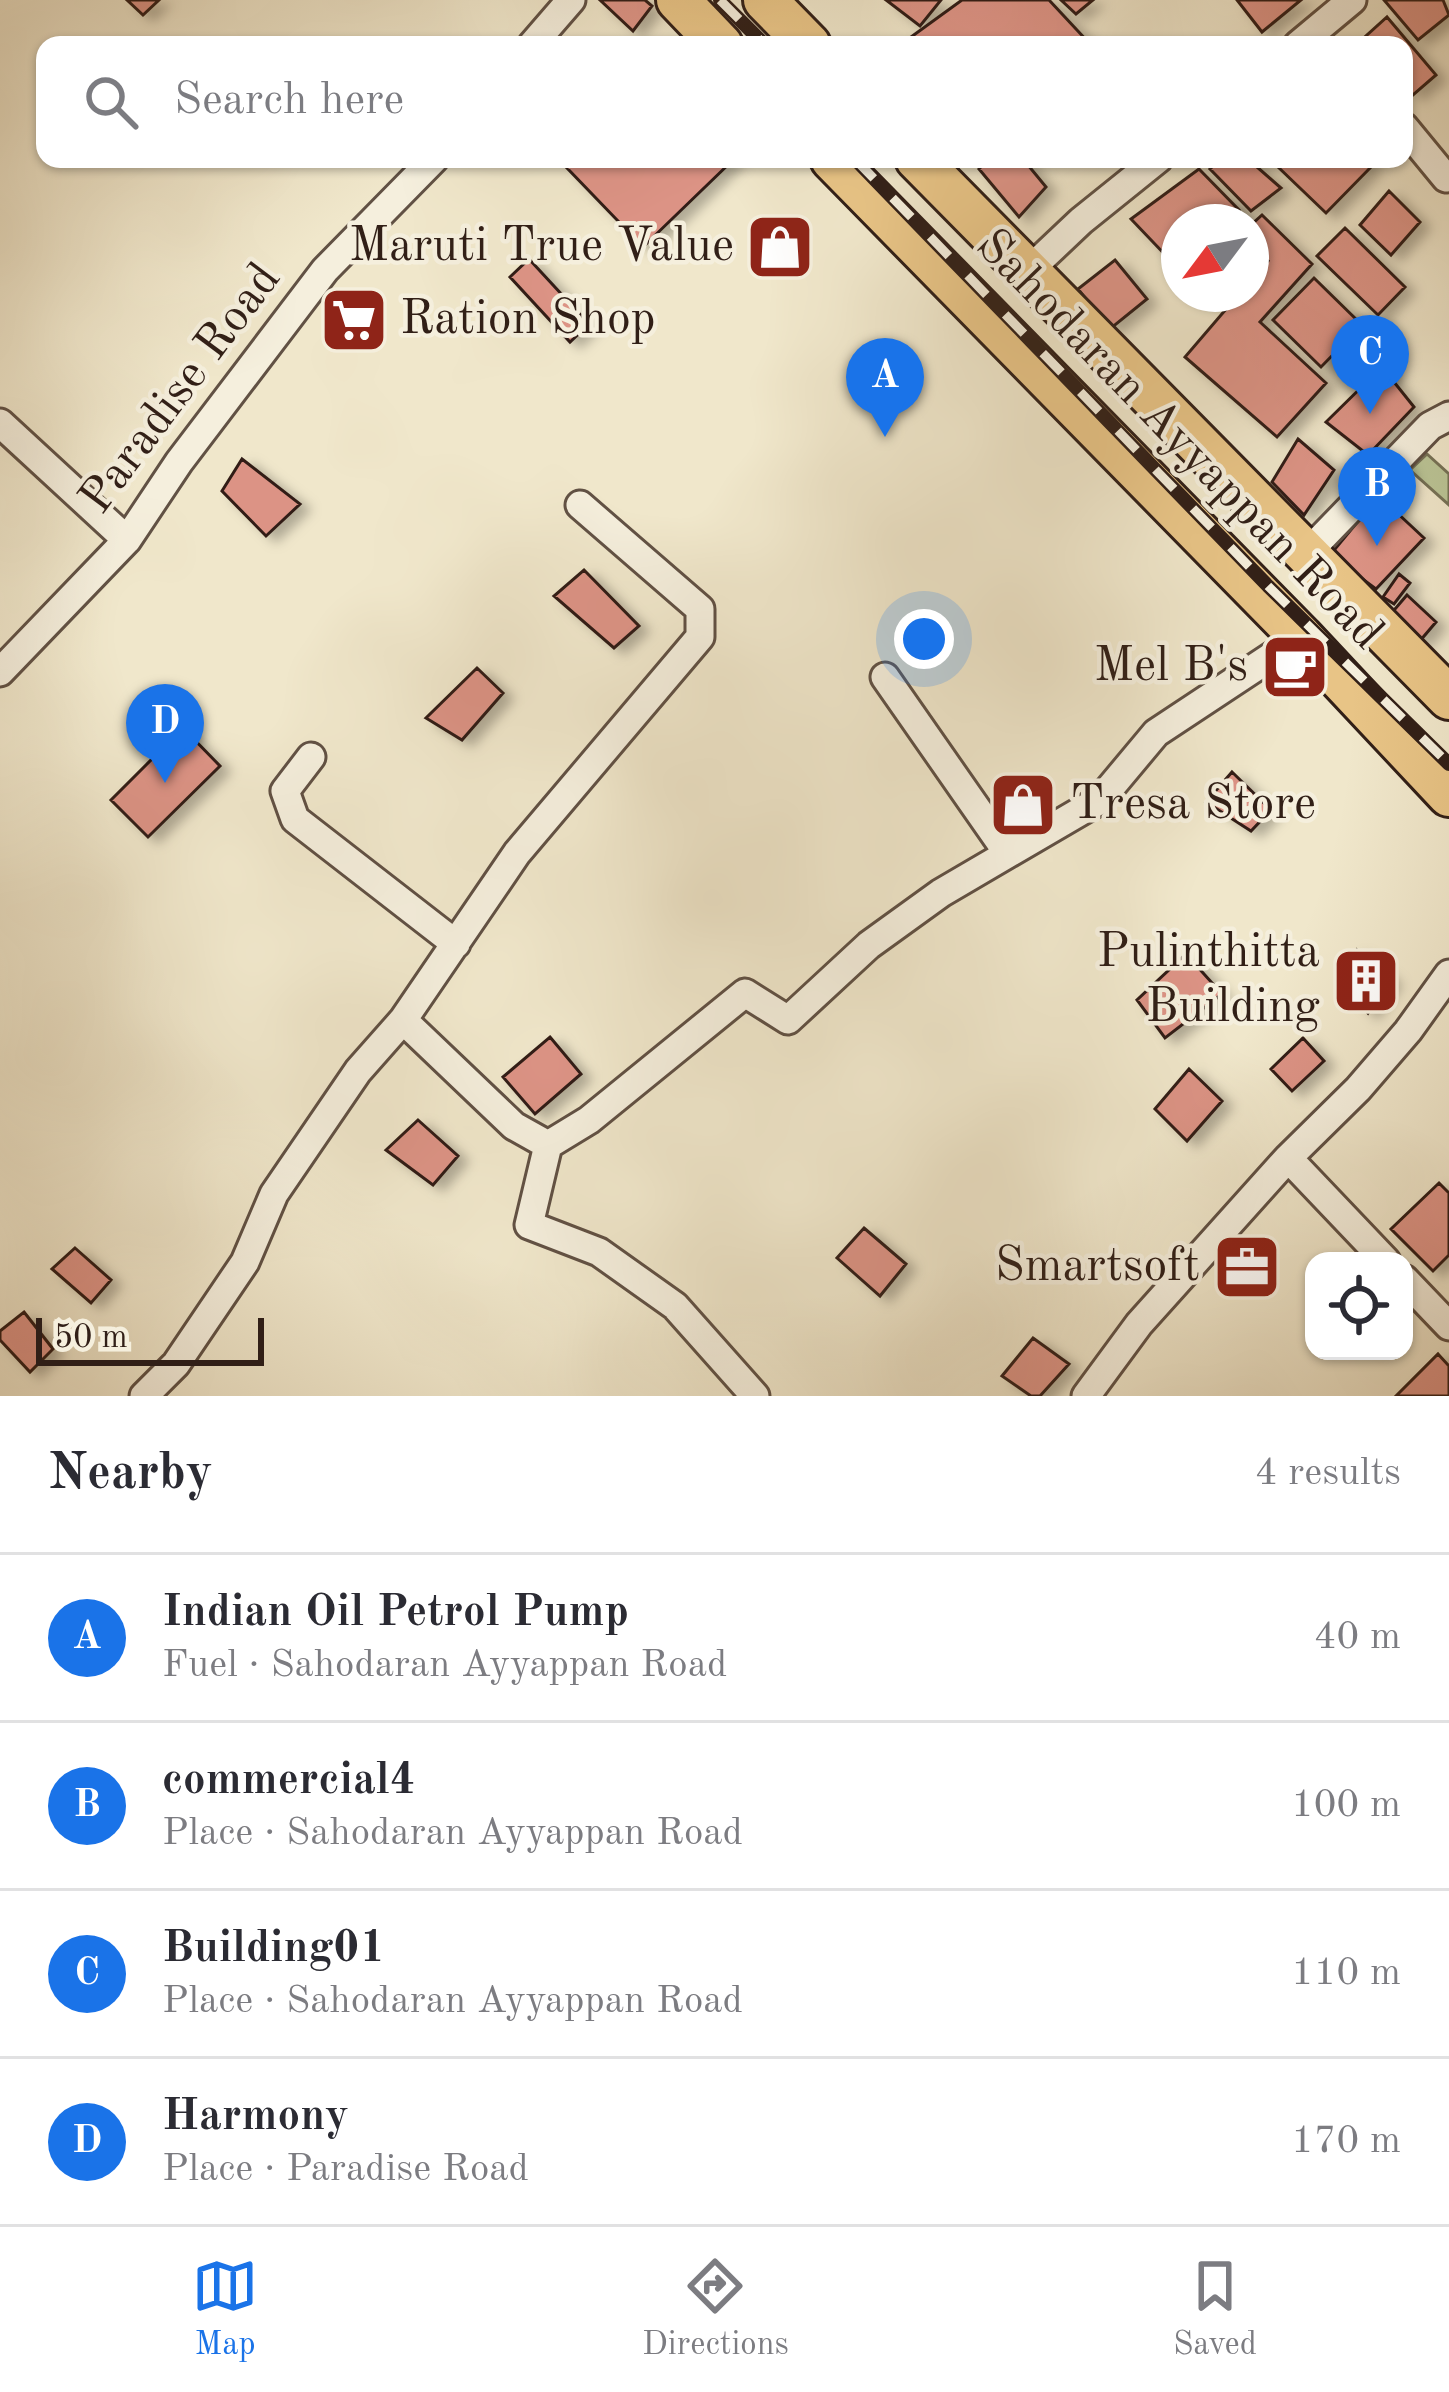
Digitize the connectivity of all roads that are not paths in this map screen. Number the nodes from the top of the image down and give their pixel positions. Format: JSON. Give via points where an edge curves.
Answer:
{"nodes":[{"id":1,"x":571,"y":0,"type":"edge"},
{"id":2,"x":677,"y":0,"type":"edge"},
{"id":3,"x":1352,"y":0,"type":"edge"},
{"id":4,"x":540,"y":36,"type":"edge"},
{"id":5,"x":712,"y":36,"type":"edge"},
{"id":6,"x":1328,"y":36,"type":"edge"},
{"id":7,"x":1413,"y":138,"type":"edge"},
{"id":8,"x":425,"y":168,"type":"edge"},
{"id":9,"x":841,"y":168,"type":"edge"},
{"id":10,"x":925,"y":168,"type":"edge"},
{"id":11,"x":1148,"y":168,"type":"edge"},
{"id":12,"x":1446,"y":178,"type":"edge"},
{"id":13,"x":1026,"y":273,"type":"junction"},
{"id":14,"x":1449,"y":416,"type":"edge"},
{"id":15,"x":0,"y":423,"type":"edge"},
{"id":16,"x":580,"y":505,"type":"dead end"},
{"id":17,"x":127,"y":540,"type":"junction"},
{"id":18,"x":1306,"y":554,"type":"junction"},
{"id":19,"x":1300,"y":637,"type":"junction"},
{"id":20,"x":0,"y":672,"type":"edge"},
{"id":21,"x":885,"y":677,"type":"dead end"},
{"id":22,"x":1449,"y":698,"type":"edge"},
{"id":23,"x":311,"y":758,"type":"dead end"},
{"id":24,"x":1449,"y":795,"type":"edge"},
{"id":25,"x":1007,"y":852,"type":"junction"},
{"id":26,"x":456,"y":944,"type":"junction"},
{"id":27,"x":1449,"y":974,"type":"edge"},
{"id":28,"x":403,"y":1020,"type":"junction"},
{"id":29,"x":548,"y":1145,"type":"junction"},
{"id":30,"x":1288,"y":1158,"type":"junction"},
{"id":31,"x":1377,"y":1252,"type":"edge"},
{"id":32,"x":1413,"y":1287,"type":"edge"},
{"id":33,"x":1444,"y":1309,"type":"edge"},
{"id":34,"x":144,"y":1396,"type":"edge"},
{"id":35,"x":755,"y":1396,"type":"edge"},
{"id":36,"x":1086,"y":1396,"type":"edge"}],
"edges":[{"from":1,"to":4,"type":"street"},
{"from":2,"to":5,"type":"main road"},
{"from":3,"to":6,"type":"street"},
{"from":7,"to":12,"type":"street"},
{"from":8,"to":17,"type":"street","name":"Paradise Road","via":[[325,270]]},
{"from":9,"to":19,"type":"main road","name":"Sahodaran Ayyappan Road"},
{"from":10,"to":13,"type":"main road","name":"Sahodaran Ayyappan Road"},
{"from":11,"to":13,"type":"street"},
{"from":13,"to":18,"type":"main road","name":"Sahodaran Ayyappan Road"},
{"from":14,"to":18,"type":"street"},
{"from":15,"to":17,"type":"street"},
{"from":16,"to":26,"type":"street","via":[[700,608],[700,637],[518,853]]},
{"from":17,"to":20,"type":"street","name":"Paradise Road"},
{"from":18,"to":22,"type":"main road","name":"Sahodaran Ayyappan Road"},
{"from":19,"to":24,"type":"main road","name":"Sahodaran Ayyappan Road"},
{"from":19,"to":25,"type":"street","via":[[1156,733],[1100,800]]},
{"from":21,"to":25,"type":"street"},
{"from":23,"to":26,"type":"street","via":[[285,790],[296,819]]},
{"from":25,"to":29,"type":"street","via":[[869,945],[788,1020],[745,993]]},
{"from":26,"to":28,"type":"street"},
{"from":27,"to":30,"type":"street","via":[[1358,1089]]},
{"from":28,"to":29,"type":"street","via":[[514,1126]]},
{"from":28,"to":34,"type":"street","via":[[274,1194],[245,1262],[176,1364]]},
{"from":29,"to":35,"type":"street","via":[[529,1225],[599,1252],[675,1306]]},
{"from":30,"to":31,"type":"street"},
{"from":30,"to":36,"type":"street","via":[[1139,1324]]},
{"from":32,"to":33,"type":"street"}]}
